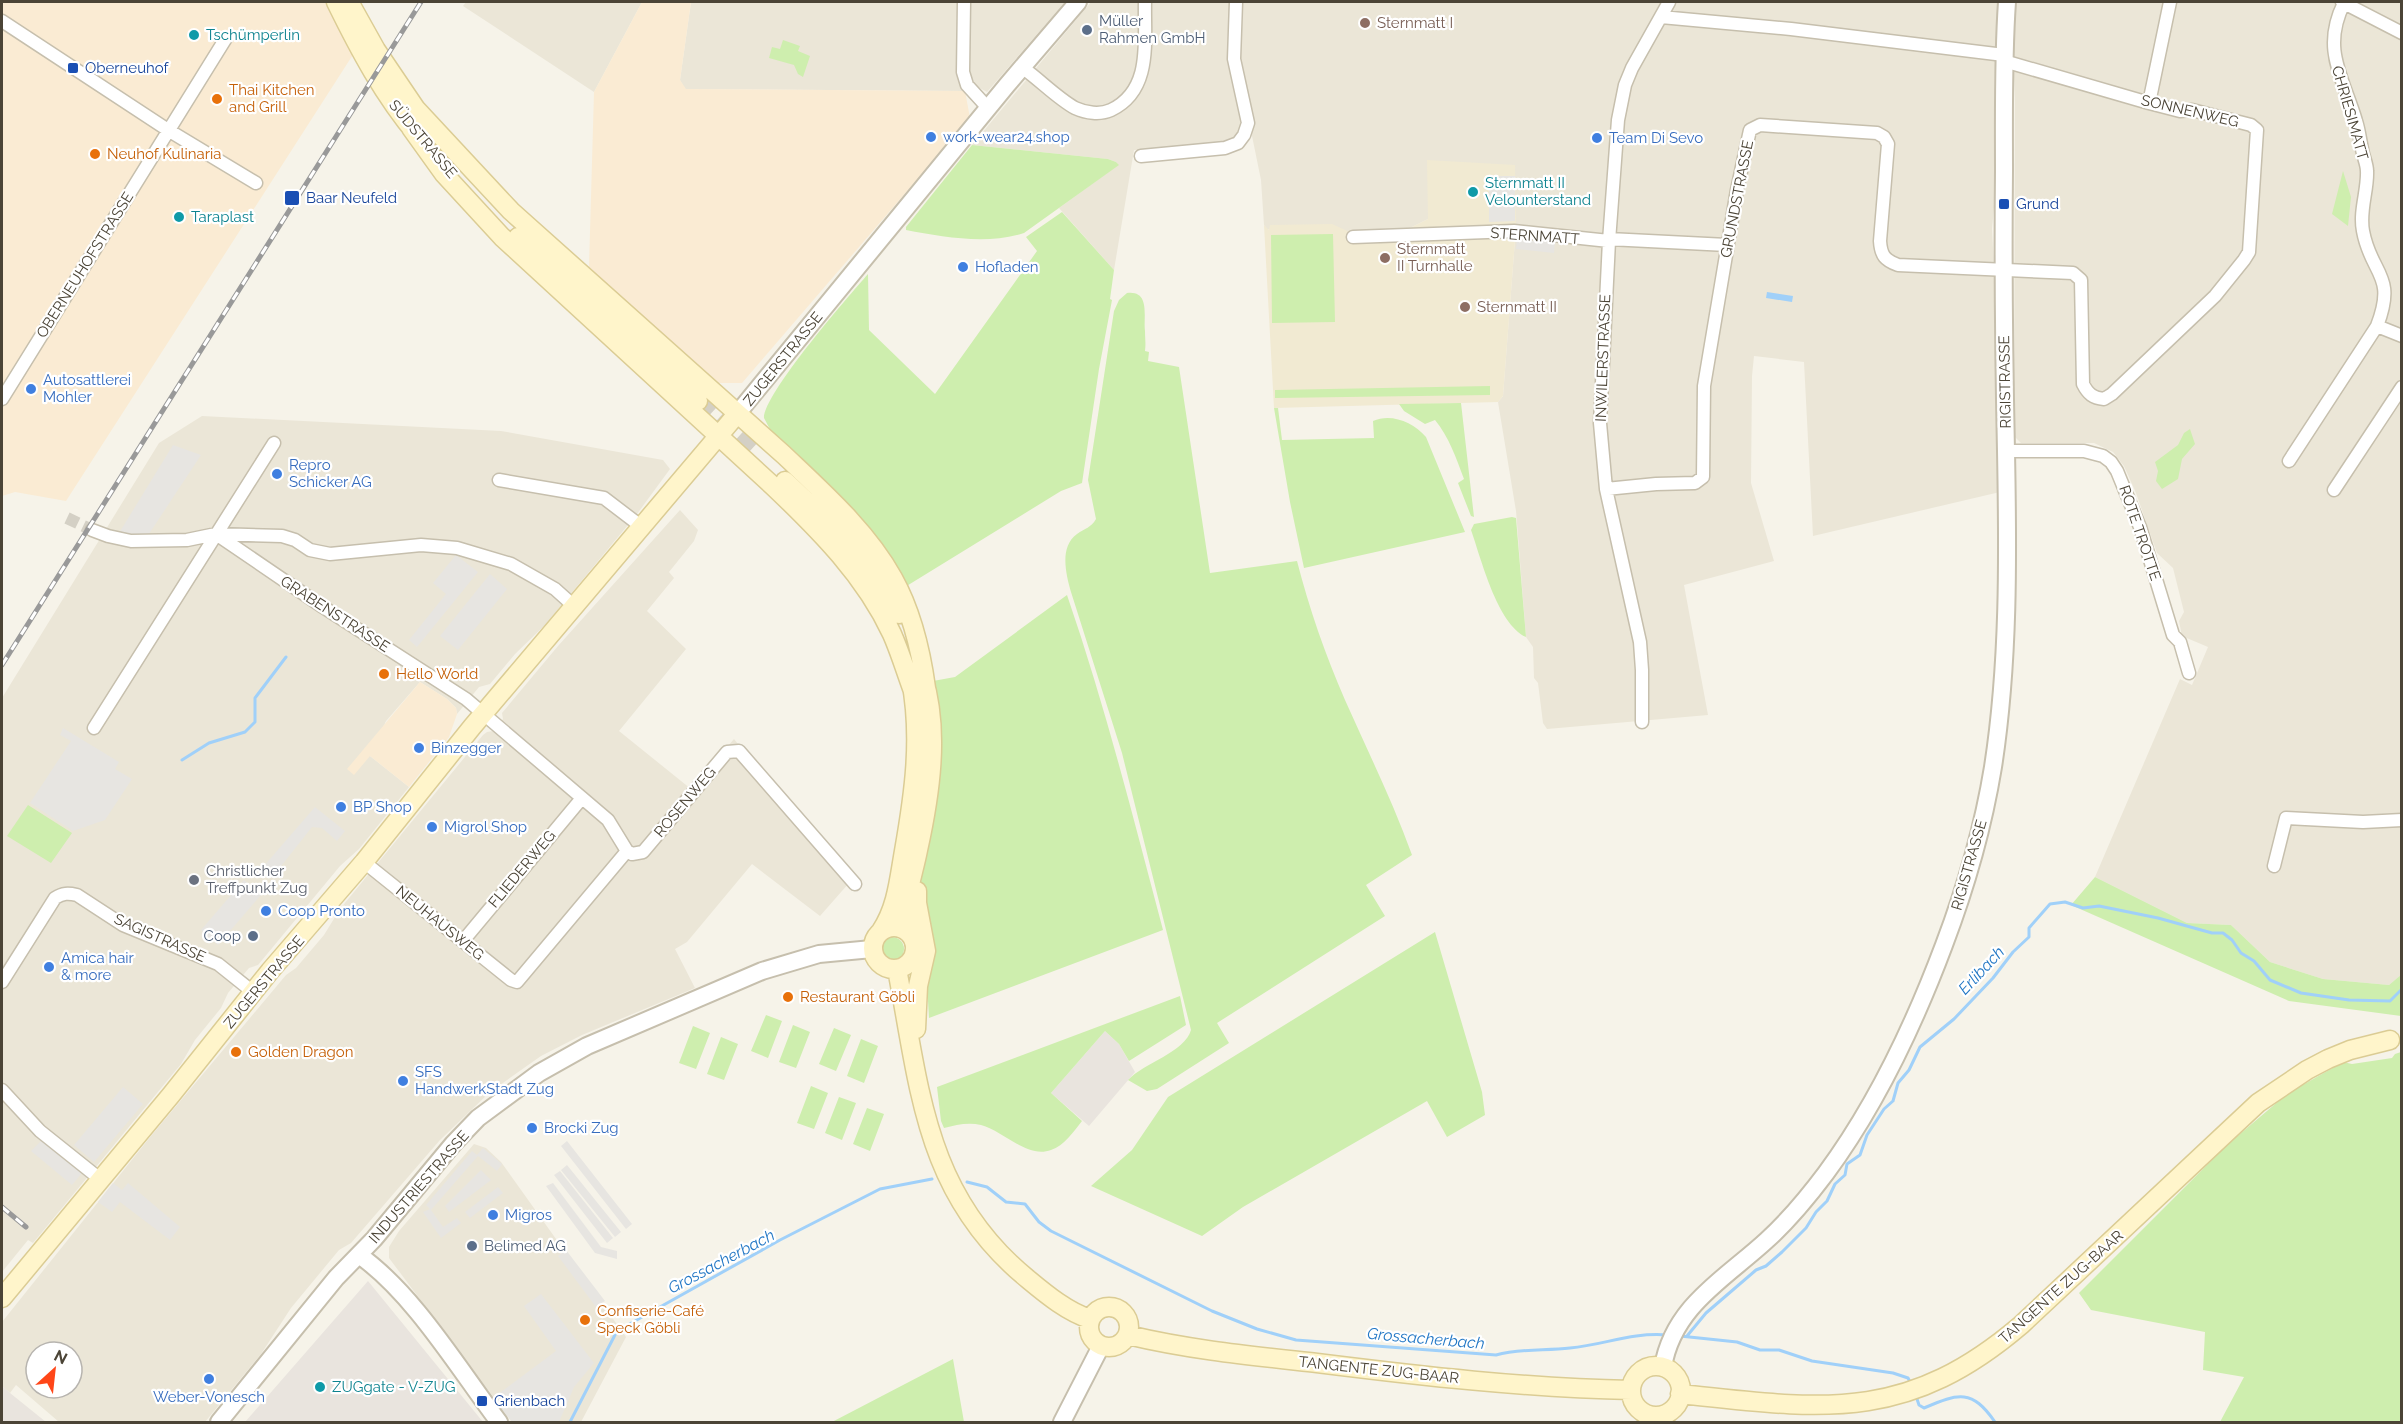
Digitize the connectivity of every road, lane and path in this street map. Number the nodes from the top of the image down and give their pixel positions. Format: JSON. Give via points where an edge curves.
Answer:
{"nodes":[{"id":1,"x":336,"y":2,"type":"edge"},
{"id":2,"x":350,"y":2,"type":"edge"},
{"id":3,"x":964,"y":2,"type":"edge"},
{"id":4,"x":1078,"y":2,"type":"edge"},
{"id":5,"x":1145,"y":2,"type":"edge"},
{"id":6,"x":1236,"y":2,"type":"edge"},
{"id":7,"x":1669,"y":2,"type":"edge"},
{"id":8,"x":2007,"y":2,"type":"edge"},
{"id":9,"x":2170,"y":2,"type":"edge"},
{"id":10,"x":2343,"y":2,"type":"edge"},
{"id":11,"x":1661,"y":17,"type":"junction"},
{"id":12,"x":2,"y":21,"type":"edge"},
{"id":13,"x":2402,"y":33,"type":"edge"},
{"id":14,"x":226,"y":38,"type":"dead end"},
{"id":15,"x":2004,"y":58,"type":"junction"},
{"id":16,"x":1023,"y":68,"type":"junction"},
{"id":17,"x":2149,"y":103,"type":"junction"},
{"id":18,"x":415,"y":108,"type":"junction"},
{"id":19,"x":988,"y":108,"type":"junction"},
{"id":20,"x":411,"y":128,"type":"junction"},
{"id":21,"x":168,"y":130,"type":"junction"},
{"id":22,"x":1141,"y":156,"type":"dead end"},
{"id":23,"x":256,"y":183,"type":"dead end"},
{"id":24,"x":1353,"y":237,"type":"dead end"},
{"id":25,"x":1609,"y":240,"type":"junction"},
{"id":26,"x":1727,"y":245,"type":"junction"},
{"id":27,"x":538,"y":254,"type":"junction"},
{"id":28,"x":2004,"y":268,"type":"junction"},
{"id":29,"x":2377,"y":326,"type":"junction"},
{"id":30,"x":2402,"y":336,"type":"edge"},
{"id":31,"x":2402,"y":387,"type":"edge"},
{"id":32,"x":2,"y":399,"type":"edge"},
{"id":33,"x":698,"y":401,"type":"tunnel mouth"},
{"id":34,"x":737,"y":414,"type":"junction"},
{"id":35,"x":718,"y":437,"type":"junction"},
{"id":36,"x":274,"y":443,"type":"dead end"},
{"id":37,"x":2006,"y":451,"type":"junction"},
{"id":38,"x":755,"y":453,"type":"tunnel mouth"},
{"id":39,"x":2289,"y":461,"type":"dead end"},
{"id":40,"x":499,"y":480,"type":"dead end"},
{"id":41,"x":1606,"y":489,"type":"junction"},
{"id":42,"x":2334,"y":490,"type":"dead end"},
{"id":43,"x":642,"y":527,"type":"junction"},
{"id":44,"x":92,"y":530,"type":"tunnel mouth"},
{"id":45,"x":216,"y":534,"type":"junction"},
{"id":46,"x":575,"y":607,"type":"junction"},
{"id":47,"x":2189,"y":673,"type":"dead end"},
{"id":48,"x":920,"y":689,"type":"junction"},
{"id":49,"x":485,"y":713,"type":"junction"},
{"id":50,"x":1642,"y":722,"type":"dead end"},
{"id":51,"x":94,"y":728,"type":"dead end"},
{"id":52,"x":582,"y":798,"type":"junction"},
{"id":53,"x":2402,"y":820,"type":"edge"},
{"id":54,"x":918,"y":848,"type":"junction"},
{"id":55,"x":627,"y":851,"type":"junction"},
{"id":56,"x":364,"y":862,"type":"junction"},
{"id":57,"x":2274,"y":866,"type":"dead end"},
{"id":58,"x":855,"y":884,"type":"dead end"},
{"id":59,"x":881,"y":931,"type":"junction"},
{"id":60,"x":907,"y":931,"type":"junction"},
{"id":61,"x":463,"y":941,"type":"junction"},
{"id":62,"x":872,"y":949,"type":"junction"},
{"id":63,"x":897,"y":969,"type":"junction"},
{"id":64,"x":2,"y":982,"type":"edge"},
{"id":65,"x":517,"y":982,"type":"joint"},
{"id":66,"x":254,"y":992,"type":"junction"},
{"id":67,"x":2390,"y":1040,"type":"dead end"},
{"id":68,"x":911,"y":1051,"type":"junction"},
{"id":69,"x":2,"y":1090,"type":"edge"},
{"id":70,"x":100,"y":1179,"type":"junction"},
{"id":71,"x":359,"y":1255,"type":"junction"},
{"id":72,"x":2,"y":1298,"type":"edge"},
{"id":73,"x":1090,"y":1319,"type":"junction"},
{"id":74,"x":1128,"y":1335,"type":"junction"},
{"id":75,"x":1101,"y":1346,"type":"junction"},
{"id":76,"x":1663,"y":1368,"type":"junction"},
{"id":77,"x":1631,"y":1390,"type":"junction"},
{"id":78,"x":1680,"y":1394,"type":"junction"},
{"id":79,"x":1651,"y":1419,"type":"edge"},
{"id":80,"x":219,"y":1422,"type":"edge"},
{"id":81,"x":499,"y":1422,"type":"edge"},
{"id":82,"x":1062,"y":1422,"type":"edge"}],
"edges":[{"from":1,"to":20,"type":"main road","name":"SÜDSTRASSE","via":[[371,69]]},
{"from":2,"to":18,"type":"main road","name":"SÜDSTRASSE"},
{"from":3,"to":19,"type":"street","via":[[963,72],[967,85]]},
{"from":4,"to":16,"type":"street","name":"ZUGERSTRASSE"},
{"from":5,"to":16,"type":"street","via":[[1142,75],[1124,103],[1093,113],[1076,108]]},
{"from":6,"to":22,"type":"street","via":[[1234,59],[1248,123],[1244,135],[1226,148]]},
{"from":7,"to":11,"type":"street","name":"INWILERSTRASSE"},
{"from":8,"to":15,"type":"street","name":"RIGISTRASSE"},
{"from":9,"to":17,"type":"street"},
{"from":10,"to":13,"type":"street"},
{"from":10,"to":29,"type":"street","name":"CHRIESIMATT","via":[[2333,34],[2334,57],[2356,122],[2367,171],[2362,226],[2386,291]]},
{"from":11,"to":15,"type":"street","name":"SONNENWEG","via":[[1791,29]]},
{"from":11,"to":25,"type":"street","name":"INWILERSTRASSE","via":[[1625,85],[1618,120]]},
{"from":12,"to":21,"type":"street"},
{"from":14,"to":21,"type":"street","name":"OBERNEUHOFSTRASSE"},
{"from":15,"to":17,"type":"street","name":"SONNENWEG"},
{"from":15,"to":28,"type":"street","name":"RIGISTRASSE"},
{"from":16,"to":19,"type":"street","name":"ZUGERSTRASSE"},
{"from":17,"to":28,"type":"street","name":"SONNENWEG","via":[[2192,110],[2251,125],[2257,130],[2249,252],[2215,296],[2104,399],[2096,398],[2083,384],[2081,280],[2073,273]]},
{"from":18,"to":27,"type":"main road","name":"SÜDSTRASSE","via":[[460,168]]},
{"from":18,"to":34,"type":"main road","via":[[511,211]]},
{"from":19,"to":34,"type":"street","name":"ZUGERSTRASSE"},
{"from":20,"to":27,"type":"main road","name":"SÜDSTRASSE","via":[[502,225]]},
{"from":20,"to":35,"type":"main road","via":[[444,174],[502,237]]},
{"from":21,"to":23,"type":"street"},
{"from":21,"to":32,"type":"street","name":"OBERNEUHOFSTRASSE"},
{"from":24,"to":25,"type":"street","name":"STERNMATT","via":[[1515,231]]},
{"from":25,"to":26,"type":"street","name":"STERNMATT"},
{"from":25,"to":41,"type":"street","name":"INWILERSTRASSE","via":[[1600,423]]},
{"from":26,"to":28,"type":"street","name":"GRUNDSTRASSE","via":[[1750,130],[1760,125],[1877,133],[1888,144],[1880,242],[1880,253],[1886,260],[1898,265]]},
{"from":26,"to":41,"type":"street","name":"GRUNDSTRASSE","via":[[1704,386],[1703,477],[1695,483]]},
{"from":27,"to":33,"type":"main road","name":"SÜDSTRASSE"},
{"from":28,"to":37,"type":"street","name":"RIGISTRASSE"},
{"from":29,"to":30,"type":"street"},
{"from":29,"to":39,"type":"street","name":"CHRIESIMATT"},
{"from":31,"to":42,"type":"street"},
{"from":34,"to":35,"type":"main road","name":"ZUGERSTRASSE"},
{"from":34,"to":48,"type":"main road","via":[[827,496],[883,561],[922,656]]},
{"from":35,"to":43,"type":"main road","name":"ZUGERSTRASSE"},
{"from":35,"to":48,"type":"main road","via":[[812,523],[842,557],[870,595]]},
{"from":36,"to":45,"type":"street"},
{"from":37,"to":47,"type":"street","name":"ROTE TROTTE","via":[[2094,452],[2111,462],[2140,526],[2173,635],[2180,642]]},
{"from":37,"to":76,"type":"street","name":"RIGISTRASSE","via":[[2005,635],[1998,725],[1984,812],[1946,940],[1893,1060],[1854,1132],[1805,1200],[1768,1239],[1696,1300],[1677,1327]]},
{"from":38,"to":48,"type":"main road","via":[[827,521],[871,572]]},
{"from":40,"to":43,"type":"street","via":[[604,498]]},
{"from":41,"to":50,"type":"street","name":"INWILERSTRASSE","via":[[1640,642]]},
{"from":43,"to":46,"type":"main road","name":"ZUGERSTRASSE"},
{"from":44,"to":45,"type":"street","via":[[131,541],[187,540]]},
{"from":45,"to":46,"type":"street","via":[[282,536],[310,550],[330,554],[421,545],[457,548],[511,564],[555,589]]},
{"from":45,"to":49,"type":"street","name":"GRABENSTRASSE"},
{"from":45,"to":51,"type":"street"},
{"from":46,"to":49,"type":"main road","name":"ZUGERSTRASSE"},
{"from":48,"to":54,"type":"main road","via":[[931,752]]},
{"from":48,"to":59,"type":"main road","via":[[912,805],[893,907]]},
{"from":49,"to":52,"type":"street"},
{"from":49,"to":56,"type":"main road","name":"ZUGERSTRASSE"},
{"from":52,"to":55,"type":"street","via":[[608,820]]},
{"from":52,"to":61,"type":"street","name":"FLIEDERWEG"},
{"from":53,"to":57,"type":"street","via":[[2286,818]]},
{"from":54,"to":60,"type":"main road","via":[[906,909]]},
{"from":54,"to":68,"type":"main road","via":[[917,903],[926,951]]},
{"from":55,"to":58,"type":"street","name":"ROSENWEG","via":[[643,852],[727,752],[739,751]]},
{"from":55,"to":65,"type":"street","name":"ROSENWEG"},
{"from":56,"to":61,"type":"street","name":"NEUHAUSWEG"},
{"from":56,"to":66,"type":"main road","name":"ZUGERSTRASSE"},
{"from":59,"to":60,"type":"main road","via":[[891,927]]},
{"from":59,"to":62,"type":"main road"},
{"from":60,"to":63,"type":"main road","via":[[915,944],[914,954],[910,962]]},
{"from":61,"to":65,"type":"street","name":"NEUHAUSWEG"},
{"from":62,"to":63,"type":"main road","via":[[879,964]]},
{"from":62,"to":71,"type":"street","name":"INDUSTRIESTRASSE","via":[[819,954],[771,968],[561,1059],[478,1118]]},
{"from":63,"to":68,"type":"main road"},
{"from":64,"to":66,"type":"street","name":"SAGISTRASSE","via":[[55,898],[62,894],[77,895],[123,925],[218,964]]},
{"from":66,"to":70,"type":"main road","name":"ZUGERSTRASSE"},
{"from":67,"to":78,"type":"main road","name":"TANGENTE ZUG-BAAR","via":[[2328,1059],[2258,1103],[2008,1337],[1964,1369],[1916,1390],[1838,1406]]},
{"from":68,"to":73,"type":"main road","via":[[931,1137],[965,1210],[1020,1274]]},
{"from":69,"to":70,"type":"street","via":[[40,1131]]},
{"from":70,"to":72,"type":"main road","name":"ZUGERSTRASSE"},
{"from":71,"to":80,"type":"street","name":"INDUSTRIESTRASSE"},
{"from":71,"to":81,"type":"street","via":[[385,1274],[407,1300]]},
{"from":73,"to":74,"type":"main road","via":[[1103,1308],[1119,1309],[1129,1323]]},
{"from":73,"to":75,"type":"main road","via":[[1090,1335]]},
{"from":74,"to":75,"type":"main road","via":[[1117,1346]]},
{"from":74,"to":77,"type":"main road","name":"TANGENTE ZUG-BAAR","via":[[1176,1346],[1354,1368],[1515,1384]]},
{"from":75,"to":82,"type":"street"},
{"from":76,"to":77,"type":"main road","via":[[1641,1371]]},
{"from":76,"to":78,"type":"main road","via":[[1678,1380]]},
{"from":77,"to":79,"type":"main road","via":[[1637,1407]]},
{"from":78,"to":79,"type":"main road","via":[[1671,1411]]}]}
